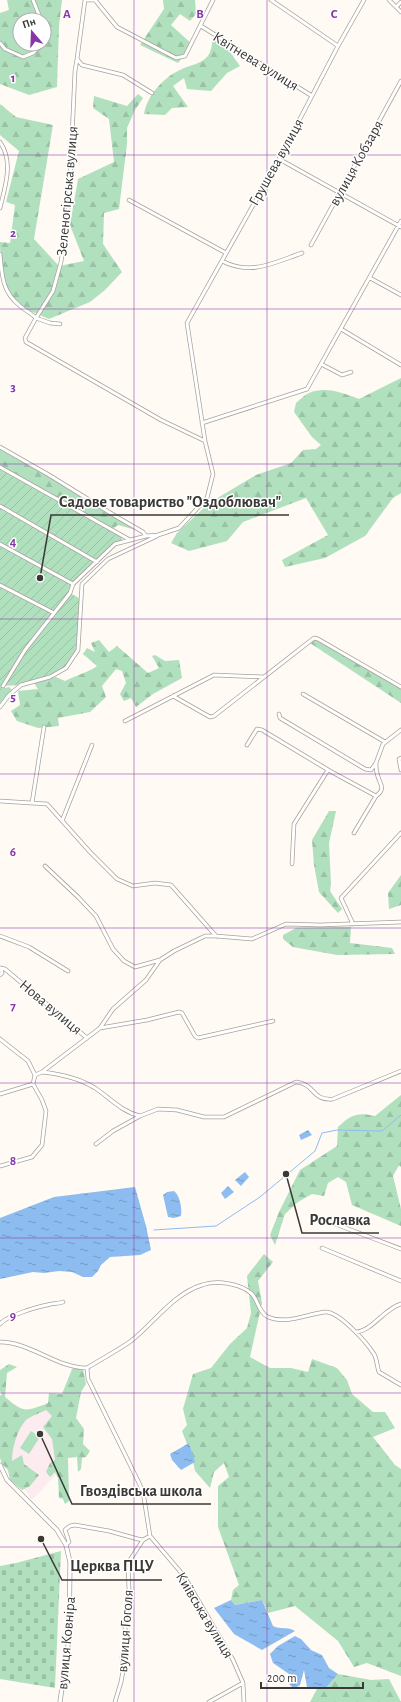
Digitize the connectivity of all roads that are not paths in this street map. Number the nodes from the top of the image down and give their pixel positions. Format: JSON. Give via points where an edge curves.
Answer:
{"nodes":[{"id":1,"x":33,"y":0,"type":"edge"},
{"id":2,"x":85,"y":0,"type":"edge"},
{"id":3,"x":213,"y":0,"type":"edge"},
{"id":4,"x":271,"y":0,"type":"edge"},
{"id":5,"x":364,"y":0,"type":"edge"},
{"id":6,"x":389,"y":0,"type":"edge"},
{"id":7,"x":401,"y":2,"type":"edge"},
{"id":8,"x":396,"y":8,"type":"junction"},
{"id":9,"x":38,"y":12,"type":"edge"},
{"id":10,"x":401,"y":12,"type":"edge"},
{"id":11,"x":201,"y":26,"type":"junction"},
{"id":12,"x":0,"y":43,"type":"edge"},
{"id":13,"x":338,"y":46,"type":"junction"},
{"id":14,"x":34,"y":52,"type":"edge"},
{"id":15,"x":78,"y":59,"type":"junction"},
{"id":16,"x":401,"y":81,"type":"edge"},
{"id":17,"x":152,"y":93,"type":"dead end"},
{"id":18,"x":312,"y":96,"type":"junction"},
{"id":19,"x":0,"y":142,"type":"edge"},
{"id":20,"x":279,"y":159,"type":"junction"},
{"id":21,"x":340,"y":194,"type":"junction"},
{"id":22,"x":129,"y":200,"type":"dead end"},
{"id":23,"x":0,"y":208,"type":"edge"},
{"id":24,"x":401,"y":221,"type":"edge"},
{"id":25,"x":400,"y":226,"type":"edge"},
{"id":26,"x":311,"y":245,"type":"dead end"},
{"id":27,"x":226,"y":252,"type":"junction"},
{"id":28,"x":302,"y":253,"type":"dead end"},
{"id":29,"x":0,"y":254,"type":"edge"},
{"id":30,"x":0,"y":261,"type":"edge"},
{"id":31,"x":222,"y":261,"type":"junction"},
{"id":32,"x":370,"y":278,"type":"junction"},
{"id":33,"x":401,"y":295,"type":"edge"},
{"id":34,"x":36,"y":318,"type":"junction"},
{"id":35,"x":60,"y":324,"type":"dead end"},
{"id":36,"x":342,"y":329,"type":"junction"},
{"id":37,"x":321,"y":364,"type":"junction"},
{"id":38,"x":401,"y":365,"type":"edge"},
{"id":39,"x":351,"y":372,"type":"dead end"},
{"id":40,"x":202,"y":423,"type":"junction"},
{"id":41,"x":205,"y":441,"type":"junction"},
{"id":42,"x":0,"y":447,"type":"edge"},
{"id":43,"x":0,"y":467,"type":"edge"},
{"id":44,"x":0,"y":506,"type":"edge"},
{"id":45,"x":158,"y":535,"type":"junction"},
{"id":46,"x":146,"y":536,"type":"junction"},
{"id":47,"x":130,"y":540,"type":"junction"},
{"id":48,"x":0,"y":544,"type":"edge"},
{"id":49,"x":97,"y":562,"type":"junction"},
{"id":50,"x":73,"y":584,"type":"junction"},
{"id":51,"x":0,"y":585,"type":"edge"},
{"id":52,"x":54,"y":613,"type":"junction"},
{"id":53,"x":264,"y":677,"type":"junction"},
{"id":54,"x":3,"y":686,"type":"dead end"},
{"id":55,"x":401,"y":687,"type":"edge"},
{"id":56,"x":303,"y":694,"type":"dead end"},
{"id":57,"x":173,"y":696,"type":"junction"},
{"id":58,"x":0,"y":707,"type":"edge"},
{"id":59,"x":279,"y":714,"type":"dead end"},
{"id":60,"x":125,"y":721,"type":"dead end"},
{"id":61,"x":44,"y":727,"type":"dead end"},
{"id":62,"x":401,"y":730,"type":"edge"},
{"id":63,"x":386,"y":742,"type":"junction"},
{"id":64,"x":92,"y":745,"type":"dead end"},
{"id":65,"x":247,"y":745,"type":"dead end"},
{"id":66,"x":401,"y":758,"type":"edge"},
{"id":67,"x":376,"y":763,"type":"junction"},
{"id":68,"x":328,"y":770,"type":"junction"},
{"id":69,"x":401,"y":770,"type":"edge"},
{"id":70,"x":376,"y":796,"type":"junction"},
{"id":71,"x":0,"y":801,"type":"edge"},
{"id":72,"x":32,"y":803,"type":"junction"},
{"id":73,"x":62,"y":821,"type":"junction"},
{"id":74,"x":401,"y":832,"type":"edge"},
{"id":75,"x":354,"y":833,"type":"dead end"},
{"id":76,"x":292,"y":864,"type":"dead end"},
{"id":77,"x":45,"y":866,"type":"dead end"},
{"id":78,"x":401,"y":922,"type":"edge"},
{"id":79,"x":353,"y":924,"type":"junction"},
{"id":80,"x":0,"y":936,"type":"edge"},
{"id":81,"x":216,"y":936,"type":"junction"},
{"id":82,"x":160,"y":960,"type":"junction"},
{"id":83,"x":0,"y":963,"type":"edge"},
{"id":84,"x":2,"y":968,"type":"junction"},
{"id":85,"x":68,"y":971,"type":"dead end"},
{"id":86,"x":0,"y":976,"type":"edge"},
{"id":87,"x":273,"y":1021,"type":"dead end"},
{"id":88,"x":100,"y":1028,"type":"junction"},
{"id":89,"x":87,"y":1038,"type":"junction"},
{"id":90,"x":0,"y":1039,"type":"edge"},
{"id":91,"x":401,"y":1071,"type":"edge"},
{"id":92,"x":42,"y":1072,"type":"junction"},
{"id":93,"x":35,"y":1075,"type":"junction"},
{"id":94,"x":33,"y":1084,"type":"junction"},
{"id":95,"x":0,"y":1094,"type":"edge"},
{"id":96,"x":140,"y":1116,"type":"junction"},
{"id":97,"x":96,"y":1144,"type":"dead end"},
{"id":98,"x":0,"y":1166,"type":"edge"},
{"id":99,"x":330,"y":1222,"type":"dead end"},
{"id":100,"x":322,"y":1248,"type":"dead end"},
{"id":101,"x":401,"y":1250,"type":"edge"},
{"id":102,"x":401,"y":1281,"type":"edge"},
{"id":103,"x":63,"y":1302,"type":"dead end"},
{"id":104,"x":401,"y":1304,"type":"edge"},
{"id":105,"x":0,"y":1324,"type":"edge"},
{"id":106,"x":356,"y":1332,"type":"junction"},
{"id":107,"x":0,"y":1338,"type":"edge"},
{"id":108,"x":1,"y":1342,"type":"edge"},
{"id":109,"x":87,"y":1368,"type":"junction"},
{"id":110,"x":401,"y":1385,"type":"edge"},
{"id":111,"x":0,"y":1465,"type":"edge"},
{"id":112,"x":150,"y":1536,"type":"junction"},
{"id":113,"x":142,"y":1540,"type":"junction"},
{"id":114,"x":66,"y":1544,"type":"junction"},
{"id":115,"x":243,"y":1683,"type":"junction"},
{"id":116,"x":60,"y":1702,"type":"edge"},
{"id":117,"x":115,"y":1702,"type":"edge"},
{"id":118,"x":208,"y":1702,"type":"edge"},
{"id":119,"x":244,"y":1702,"type":"edge"}],
"edges":[{"from":1,"to":9,"type":"street"},
{"from":2,"to":11,"type":"street","via":[[95,0],[117,26],[176,58],[185,56]]},
{"from":2,"to":15,"type":"street","name":"Зеленогірська вулиця"},
{"from":3,"to":11,"type":"street"},
{"from":4,"to":13,"type":"street"},
{"from":5,"to":13,"type":"street","name":"Грушева вулиця"},
{"from":6,"to":8,"type":"street"},
{"from":7,"to":8,"type":"street"},
{"from":8,"to":10,"type":"street"},
{"from":11,"to":18,"type":"street","name":"Квітнева вулиця"},
{"from":12,"to":14,"type":"street","via":[[5,49],[23,57]]},
{"from":13,"to":18,"type":"street","name":"Грушева вулиця"},
{"from":15,"to":17,"type":"street","via":[[82,65],[123,75]]},
{"from":15,"to":34,"type":"street","name":"Зеленогірська вулиця","via":[[75,72],[69,202],[61,262],[53,291]]},
{"from":16,"to":21,"type":"street","name":"вулиця Кобзаря"},
{"from":18,"to":20,"type":"street","name":"Грушева вулиця"},
{"from":19,"to":23,"type":"street","via":[[4,147],[8,169]]},
{"from":20,"to":21,"type":"street"},
{"from":20,"to":27,"type":"street","name":"Грушева вулиця"},
{"from":21,"to":25,"type":"street"},
{"from":21,"to":26,"type":"street","name":"вулиця Кобзаря"},
{"from":22,"to":27,"type":"street"},
{"from":24,"to":25,"type":"street"},
{"from":25,"to":32,"type":"street"},
{"from":27,"to":31,"type":"street","name":"Грушева вулиця"},
{"from":28,"to":31,"type":"street","via":[[253,268],[240,268]]},
{"from":29,"to":30,"type":"street"},
{"from":30,"to":34,"type":"street","via":[[7,292]]},
{"from":31,"to":40,"type":"street","name":"Грушева вулиця","via":[[187,323]]},
{"from":32,"to":33,"type":"street"},
{"from":32,"to":36,"type":"street"},
{"from":34,"to":35,"type":"street"},
{"from":34,"to":41,"type":"street","name":"Зеленогірська вулиця","via":[[24,338],[30,345],[162,420]]},
{"from":36,"to":37,"type":"street"},
{"from":36,"to":38,"type":"street"},
{"from":37,"to":39,"type":"street","via":[[342,375]]},
{"from":37,"to":40,"type":"street","via":[[307,389]]},
{"from":40,"to":41,"type":"street"},
{"from":41,"to":45,"type":"street","via":[[213,474],[206,498],[179,528]]},
{"from":42,"to":46,"type":"street"},
{"from":43,"to":47,"type":"street"},
{"from":44,"to":49,"type":"street"},
{"from":45,"to":46,"type":"street"},
{"from":45,"to":58,"type":"street","via":[[108,559],[82,584],[78,650],[66,668],[50,677],[21,685]]},
{"from":46,"to":47,"type":"street"},
{"from":47,"to":49,"type":"street","via":[[115,544]]},
{"from":48,"to":50,"type":"street"},
{"from":49,"to":50,"type":"street"},
{"from":50,"to":52,"type":"street","via":[[70,593]]},
{"from":51,"to":52,"type":"street"},
{"from":52,"to":54,"type":"street","via":[[25,650]]},
{"from":53,"to":55,"type":"street","via":[[314,638]]},
{"from":53,"to":57,"type":"street","via":[[214,675]]},
{"from":53,"to":57,"type":"street","via":[[210,717]]},
{"from":56,"to":63,"type":"street"},
{"from":57,"to":60,"type":"street"},
{"from":59,"to":67,"type":"street","via":[[280,718],[365,769],[371,770]]},
{"from":61,"to":72,"type":"street"},
{"from":62,"to":63,"type":"street"},
{"from":63,"to":67,"type":"street"},
{"from":64,"to":73,"type":"street"},
{"from":65,"to":68,"type":"street","via":[[257,730],[262,730]]},
{"from":66,"to":69,"type":"street"},
{"from":67,"to":70,"type":"street","via":[[382,787]]},
{"from":68,"to":70,"type":"street"},
{"from":68,"to":76,"type":"street","via":[[294,824]]},
{"from":70,"to":75,"type":"street"},
{"from":71,"to":72,"type":"street"},
{"from":72,"to":73,"type":"street","via":[[47,804]]},
{"from":73,"to":81,"type":"street","via":[[117,879],[133,886],[155,883],[171,885]]},
{"from":74,"to":79,"type":"street","via":[[341,898]]},
{"from":77,"to":82,"type":"street","via":[[96,916],[113,949],[124,961],[135,967]]},
{"from":78,"to":79,"type":"street"},
{"from":79,"to":81,"type":"street","via":[[286,924],[252,939]]},
{"from":80,"to":85,"type":"street","via":[[29,947]]},
{"from":81,"to":82,"type":"street","via":[[204,937]]},
{"from":82,"to":88,"type":"street","via":[[146,980],[113,1009]]},
{"from":83,"to":84,"type":"street"},
{"from":84,"to":86,"type":"street","name":"Нова вулиця"},
{"from":84,"to":89,"type":"street","name":"Нова вулиця"},
{"from":87,"to":88,"type":"street","via":[[198,1038],[179,1012]]},
{"from":88,"to":89,"type":"street"},
{"from":89,"to":92,"type":"street"},
{"from":90,"to":93,"type":"street","via":[[28,1061]]},
{"from":91,"to":96,"type":"street","via":[[333,1099],[318,1098],[309,1085],[296,1082],[224,1117],[204,1117],[177,1110],[158,1109]]},
{"from":92,"to":93,"type":"street"},
{"from":92,"to":96,"type":"street","via":[[73,1078]]},
{"from":93,"to":94,"type":"street"},
{"from":94,"to":95,"type":"street"},
{"from":94,"to":98,"type":"street","via":[[46,1111],[42,1144],[32,1157]]},
{"from":96,"to":97,"type":"street"},
{"from":99,"to":101,"type":"street"},
{"from":100,"to":102,"type":"street"},
{"from":103,"to":105,"type":"street","via":[[48,1304],[3,1320]]},
{"from":104,"to":106,"type":"street","via":[[365,1329]]},
{"from":106,"to":109,"type":"street","via":[[328,1312],[275,1319],[263,1313],[251,1293],[232,1284],[211,1283],[186,1292],[131,1341]]},
{"from":106,"to":110,"type":"street","via":[[375,1355],[379,1372]]},
{"from":107,"to":108,"type":"street"},
{"from":108,"to":109,"type":"street","via":[[29,1349],[62,1363]]},
{"from":109,"to":112,"type":"street","name":"Київська вулиця","via":[[88,1379],[140,1485]]},
{"from":111,"to":114,"type":"street","name":"вулиця Ковніра","via":[[7,1480],[57,1530]]},
{"from":112,"to":113,"type":"street"},
{"from":112,"to":115,"type":"street","name":"Київська вулиця","via":[[184,1576],[233,1660]]},
{"from":113,"to":114,"type":"street","via":[[75,1525],[65,1530],[70,1542]]},
{"from":113,"to":117,"type":"street","name":"вулиця Гоголя","via":[[128,1563],[129,1591],[122,1682]]},
{"from":114,"to":116,"type":"street","name":"вулиця Ковніра","via":[[70,1562],[70,1630]]},
{"from":115,"to":118,"type":"street"},
{"from":115,"to":119,"type":"street","name":"Київська вулиця"}]}
